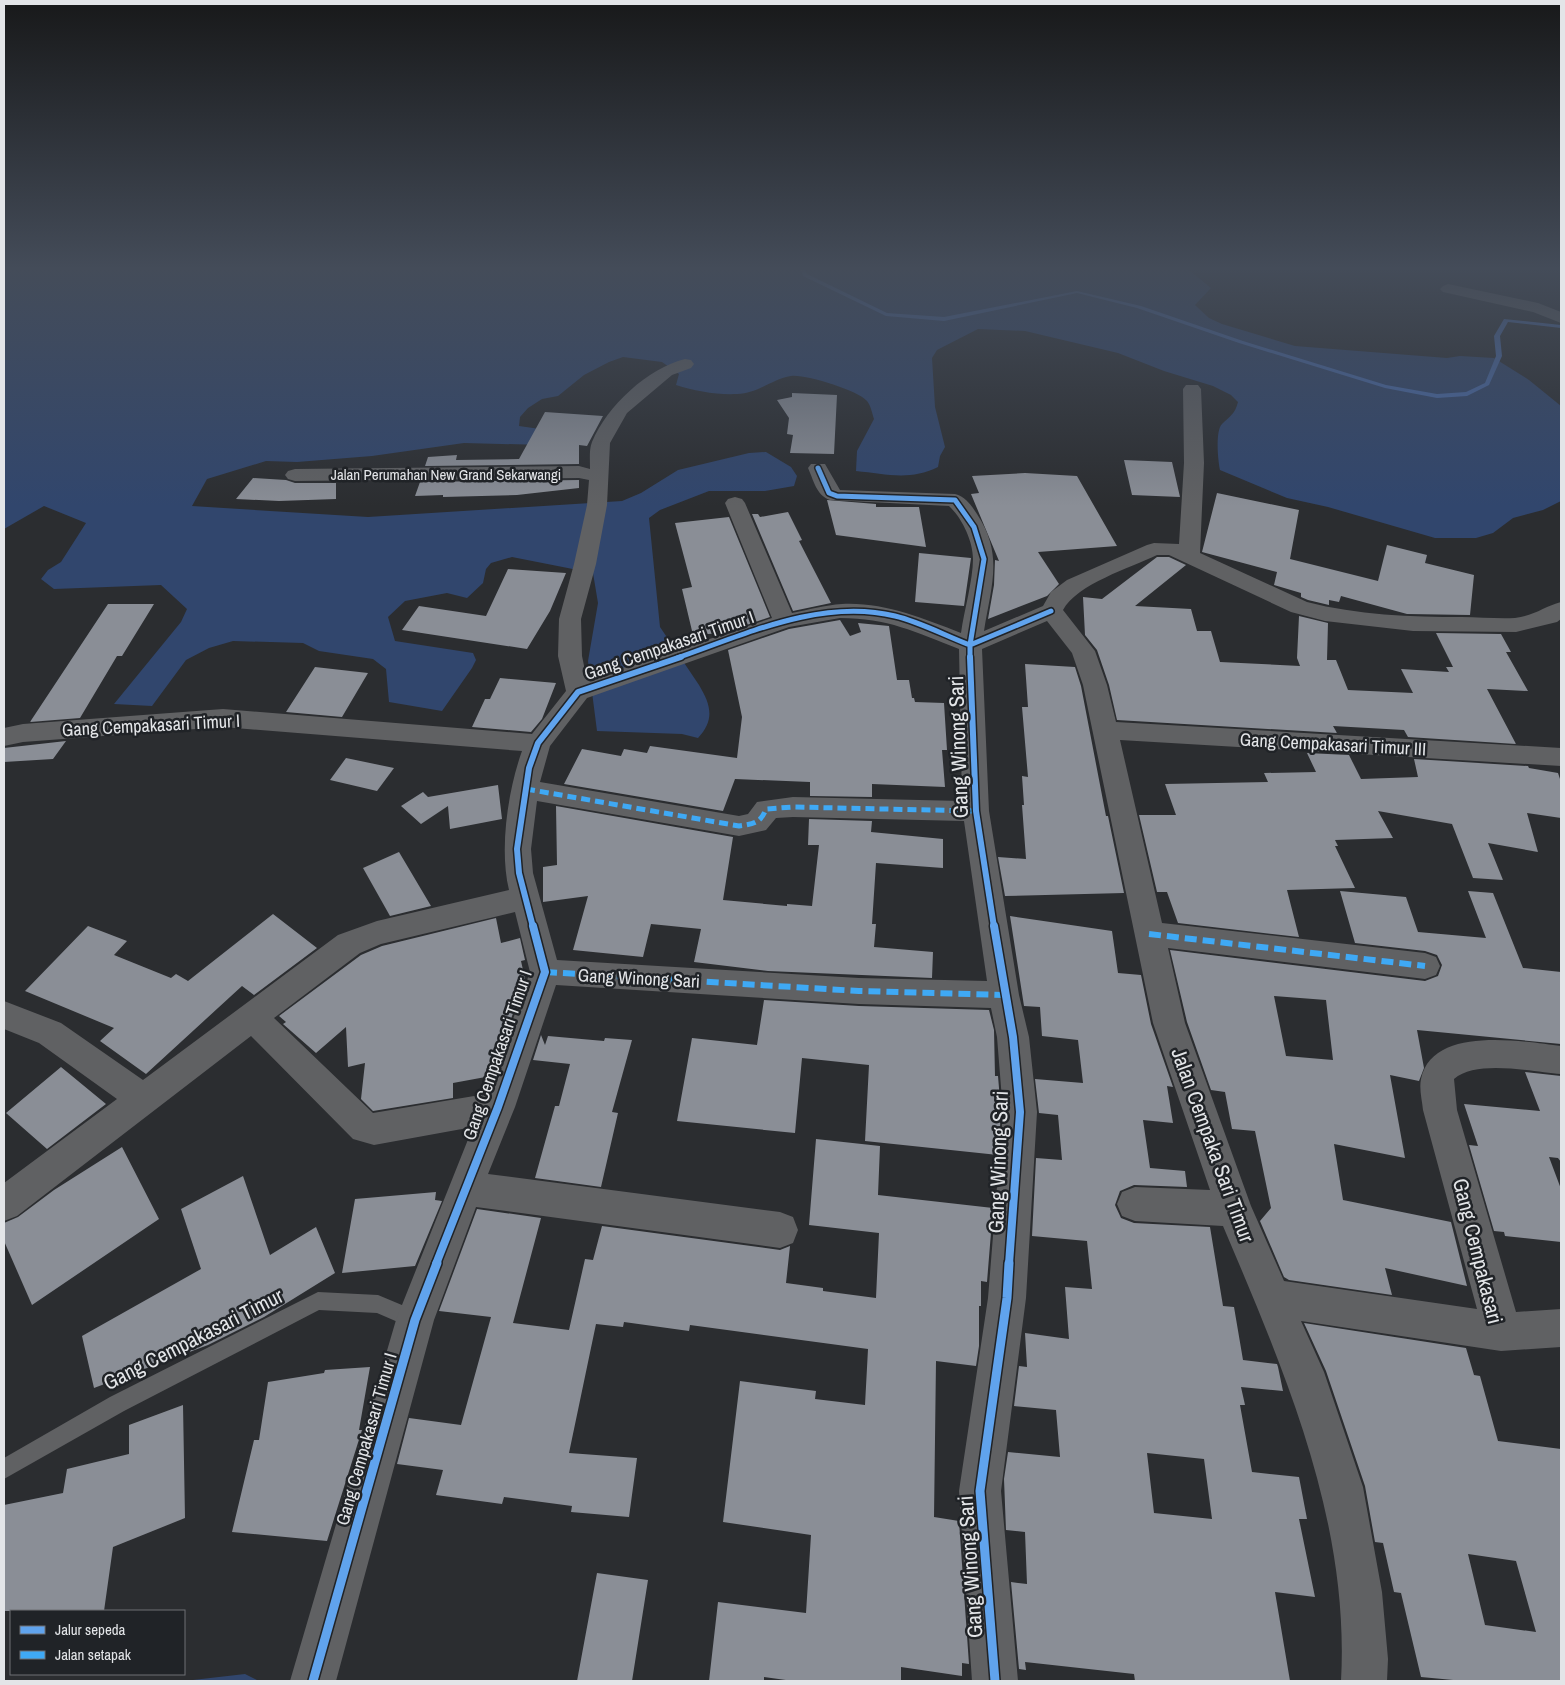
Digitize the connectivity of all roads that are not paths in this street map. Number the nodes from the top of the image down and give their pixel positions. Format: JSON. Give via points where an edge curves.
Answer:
{"nodes":[{"id":1,"x":684,"y":364,"type":"dead end"},
{"id":2,"x":1192,"y":389,"type":"dead end"},
{"id":3,"x":818,"y":468,"type":"dead end"},
{"id":4,"x":295,"y":475,"type":"dead end"},
{"id":5,"x":597,"y":476,"type":"junction"},
{"id":6,"x":736,"y":503,"type":"dead end"},
{"id":7,"x":1189,"y":556,"type":"junction"},
{"id":8,"x":1561,"y":609,"type":"edge"},
{"id":9,"x":1051,"y":611,"type":"junction"},
{"id":10,"x":785,"y":621,"type":"junction"},
{"id":11,"x":970,"y":645,"type":"junction"},
{"id":12,"x":578,"y":692,"type":"junction"},
{"id":13,"x":1104,"y":730,"type":"junction"},
{"id":14,"x":4,"y":737,"type":"edge"},
{"id":15,"x":538,"y":743,"type":"junction"},
{"id":16,"x":1561,"y":757,"type":"edge"},
{"id":17,"x":526,"y":789,"type":"junction"},
{"id":18,"x":976,"y":811,"type":"junction"},
{"id":19,"x":525,"y":898,"type":"junction"},
{"id":20,"x":1149,"y":934,"type":"junction"},
{"id":21,"x":1424,"y":966,"type":"dead end"},
{"id":22,"x":545,"y":972,"type":"junction"},
{"id":23,"x":1004,"y":995,"type":"junction"},
{"id":24,"x":4,"y":1015,"type":"edge"},
{"id":25,"x":252,"y":1017,"type":"junction"},
{"id":26,"x":1561,"y":1060,"type":"edge"},
{"id":27,"x":144,"y":1100,"type":"junction"},
{"id":28,"x":498,"y":1107,"type":"junction"},
{"id":29,"x":464,"y":1188,"type":"junction"},
{"id":30,"x":4,"y":1204,"type":"edge"},
{"id":31,"x":1136,"y":1204,"type":"dead end"},
{"id":32,"x":1234,"y":1209,"type":"junction"},
{"id":33,"x":780,"y":1230,"type":"dead end"},
{"id":34,"x":1272,"y":1298,"type":"junction"},
{"id":35,"x":415,"y":1320,"type":"junction"},
{"id":36,"x":1561,"y":1328,"type":"edge"},
{"id":37,"x":1502,"y":1332,"type":"junction"},
{"id":38,"x":4,"y":1468,"type":"edge"},
{"id":39,"x":313,"y":1681,"type":"edge"},
{"id":40,"x":995,"y":1681,"type":"edge"},
{"id":41,"x":1364,"y":1681,"type":"edge"}],
"edges":[{"from":1,"to":5,"type":"street","name":"Gang Cempakasari Timur I","via":[[666,371],[620,410],[601,443]]},
{"from":2,"to":7,"type":"street","via":[[1194,463]]},
{"from":3,"to":11,"type":"street","name":"Gang Winong Sari","via":[[829,493],[837,496],[955,500],[963,507],[982,547],[984,559]]},
{"from":4,"to":5,"type":"street","name":"Jalan Perumahan New Grand Sekarwangi","via":[[579,472]]},
{"from":5,"to":12,"type":"street","name":"Gang Cempakasari Timur I","via":[[595,513],[570,619],[570,656]]},
{"from":6,"to":10,"type":"street"},
{"from":7,"to":8,"type":"street","via":[[1299,607],[1325,614],[1412,624],[1516,625],[1549,617]]},
{"from":7,"to":9,"type":"street","via":[[1172,549],[1154,549],[1075,585],[1059,597]]},
{"from":9,"to":11,"type":"street"},
{"from":9,"to":13,"type":"street","name":"Jalan Cempaka Sari Timur","via":[[1082,651],[1095,685]]},
{"from":10,"to":11,"type":"street","name":"Gang Cempakasari Timur I","via":[[840,611],[863,611],[896,616]]},
{"from":10,"to":12,"type":"street","name":"Gang Cempakasari Timur I"},
{"from":11,"to":18,"type":"street","name":"Gang Winong Sari"},
{"from":12,"to":15,"type":"street","name":"Gang Cempakasari Timur I"},
{"from":13,"to":16,"type":"street","name":"Gang Cempakasari Timur III"},
{"from":13,"to":20,"type":"street","name":"Jalan Cempaka Sari Timur"},
{"from":14,"to":15,"type":"street","name":"Gang Cempakasari Timur I","via":[[223,718]]},
{"from":15,"to":17,"type":"street","name":"Gang Cempakasari Timur I"},
{"from":17,"to":18,"type":"street","via":[[739,826],[756,823],[766,809],[794,807]]},
{"from":17,"to":19,"type":"street","name":"Gang Cempakasari Timur I","via":[[517,849]]},
{"from":18,"to":23,"type":"street","name":"Gang Winong Sari"},
{"from":19,"to":22,"type":"street","name":"Gang Cempakasari Timur I"},
{"from":19,"to":25,"type":"street","via":[[377,933],[349,944]]},
{"from":20,"to":21,"type":"street"},
{"from":20,"to":32,"type":"street","name":"Jalan Cempaka Sari Timur","via":[[1169,1023]]},
{"from":22,"to":23,"type":"street","name":"Gang Winong Sari","via":[[859,991]]},
{"from":22,"to":28,"type":"street","name":"Gang Cempakasari Timur I"},
{"from":23,"to":40,"type":"street","name":"Gang Winong Sari","via":[[1013,1037],[1020,1112],[1007,1298],[980,1492]]},
{"from":24,"to":27,"type":"street","via":[[50,1033]]},
{"from":25,"to":27,"type":"street"},
{"from":25,"to":28,"type":"street","via":[[365,1128],[374,1130]]},
{"from":26,"to":37,"type":"street","name":"Gang Cempakasari","via":[[1470,1054],[1446,1064],[1436,1083],[1440,1110]]},
{"from":27,"to":30,"type":"street"},
{"from":28,"to":29,"type":"street","name":"Gang Cempakasari Timur I"},
{"from":29,"to":33,"type":"street"},
{"from":29,"to":35,"type":"street","name":"Gang Cempakasari Timur I"},
{"from":31,"to":32,"type":"street"},
{"from":32,"to":34,"type":"street","name":"Jalan Cempaka Sari Timur"},
{"from":34,"to":37,"type":"street","name":"Gang Cempakasari"},
{"from":34,"to":41,"type":"street","name":"Jalan Cempaka Sari Timur","via":[[1304,1372],[1342,1487],[1360,1592]]},
{"from":35,"to":38,"type":"lane","name":"Gang Cempakasari Timur","via":[[378,1304],[318,1302],[125,1400]]},
{"from":35,"to":39,"type":"street","name":"Gang Cempakasari Timur I"},
{"from":36,"to":37,"type":"street"}]}
